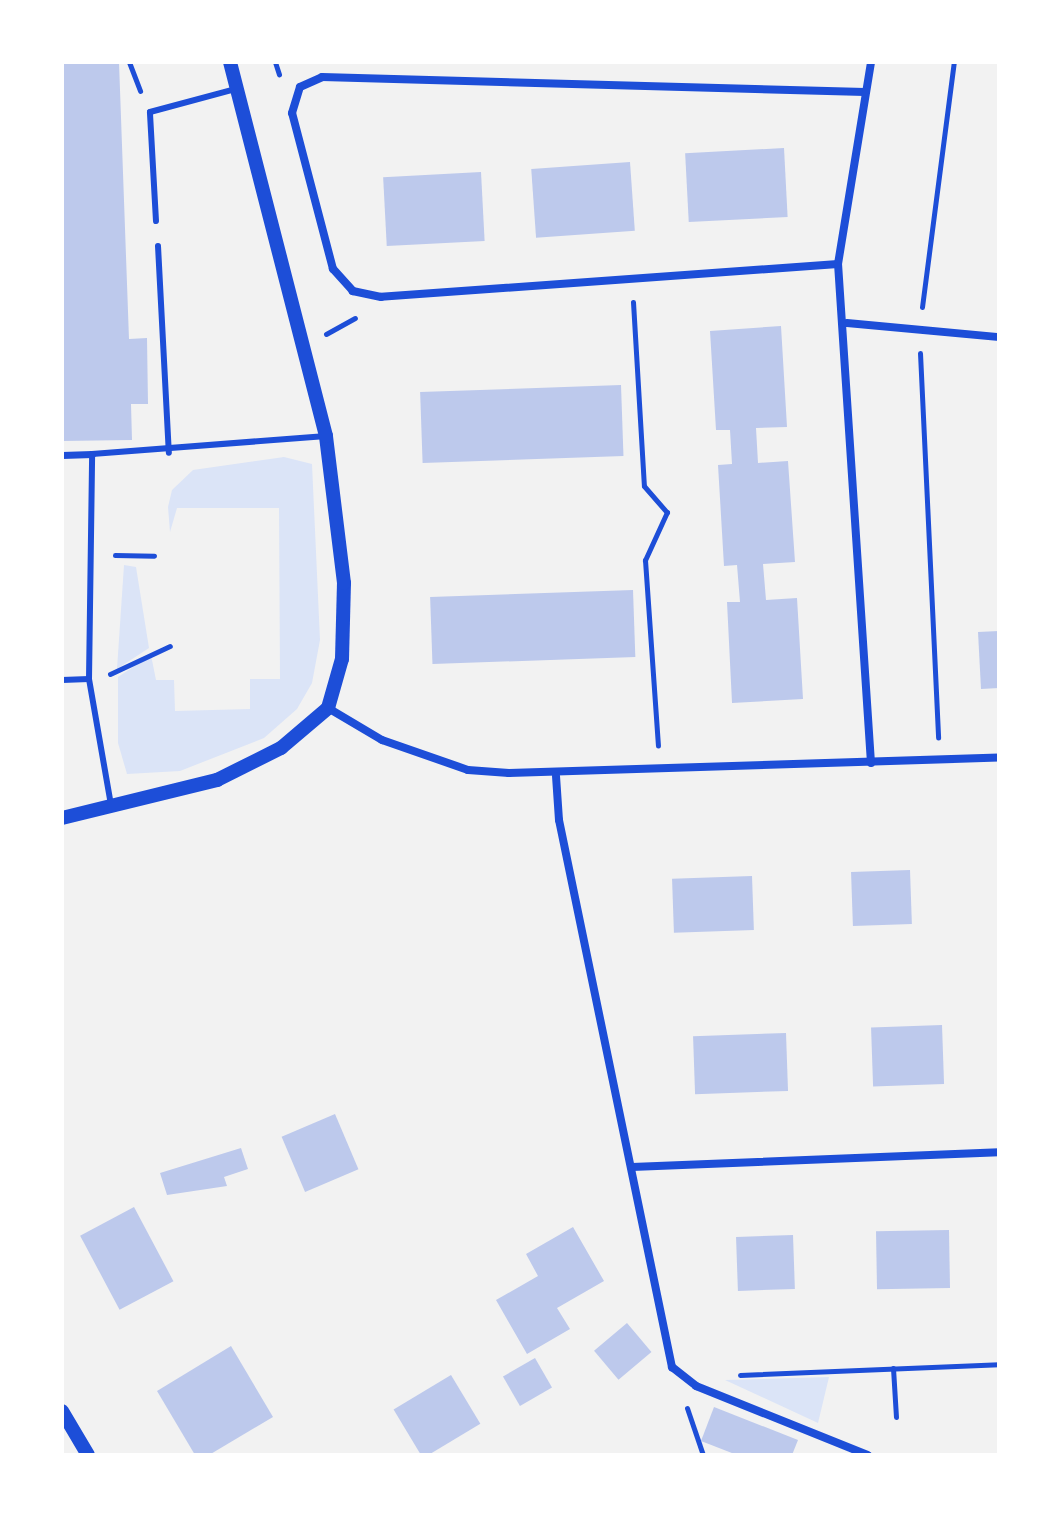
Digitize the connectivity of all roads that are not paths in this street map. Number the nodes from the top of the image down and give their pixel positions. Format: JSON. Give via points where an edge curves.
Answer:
{"nodes":[{"id":1,"x":230,"y":62,"type":"edge"},
{"id":2,"x":871,"y":62,"type":"edge"},
{"id":3,"x":236,"y":89,"type":"junction"},
{"id":4,"x":865,"y":92,"type":"junction"},
{"id":5,"x":156,"y":221,"type":"dead end"},
{"id":6,"x":158,"y":246,"type":"dead end"},
{"id":7,"x":838,"y":264,"type":"junction"},
{"id":8,"x":847,"y":323,"type":"junction"},
{"id":9,"x":999,"y":337,"type":"edge"},
{"id":10,"x":326,"y":436,"type":"junction"},
{"id":11,"x":169,"y":453,"type":"junction"},
{"id":12,"x":92,"y":454,"type":"junction"},
{"id":13,"x":62,"y":455,"type":"edge"},
{"id":14,"x":89,"y":679,"type":"junction"},
{"id":15,"x":62,"y":680,"type":"edge"},
{"id":16,"x":328,"y":708,"type":"junction"},
{"id":17,"x":999,"y":758,"type":"edge"},
{"id":18,"x":871,"y":763,"type":"junction"},
{"id":19,"x":556,"y":776,"type":"junction"},
{"id":20,"x":111,"y":807,"type":"junction"},
{"id":21,"x":62,"y":818,"type":"edge"},
{"id":22,"x":999,"y":1152,"type":"edge"},
{"id":23,"x":632,"y":1167,"type":"junction"},
{"id":24,"x":62,"y":1411,"type":"edge"},
{"id":25,"x":88,"y":1455,"type":"edge"},
{"id":26,"x":868,"y":1455,"type":"edge"}],
"edges":[{"from":1,"to":3,"type":"street"},
{"from":2,"to":4,"type":"street"},
{"from":3,"to":5,"type":"lane","via":[[150,112]]},
{"from":3,"to":10,"type":"street"},
{"from":4,"to":7,"type":"street"},
{"from":4,"to":7,"type":"street","via":[[322,77],[300,87],[292,113],[333,269],[353,291],[381,297]]},
{"from":6,"to":11,"type":"lane"},
{"from":7,"to":8,"type":"street"},
{"from":8,"to":9,"type":"street"},
{"from":8,"to":18,"type":"street"},
{"from":10,"to":11,"type":"lane"},
{"from":10,"to":16,"type":"street","via":[[344,583],[342,659]]},
{"from":11,"to":12,"type":"lane"},
{"from":12,"to":13,"type":"street"},
{"from":12,"to":14,"type":"lane","via":[[86,554]]},
{"from":14,"to":15,"type":"lane"},
{"from":14,"to":20,"type":"lane"},
{"from":16,"to":19,"type":"street","via":[[382,740],[468,770]]},
{"from":16,"to":20,"type":"street","via":[[281,748],[217,780]]},
{"from":17,"to":18,"type":"street"},
{"from":18,"to":19,"type":"street"},
{"from":19,"to":23,"type":"street","via":[[559,820]]},
{"from":20,"to":21,"type":"street"},
{"from":22,"to":23,"type":"street"},
{"from":23,"to":26,"type":"street","via":[[672,1367],[696,1386]]},
{"from":24,"to":25,"type":"street"}]}
